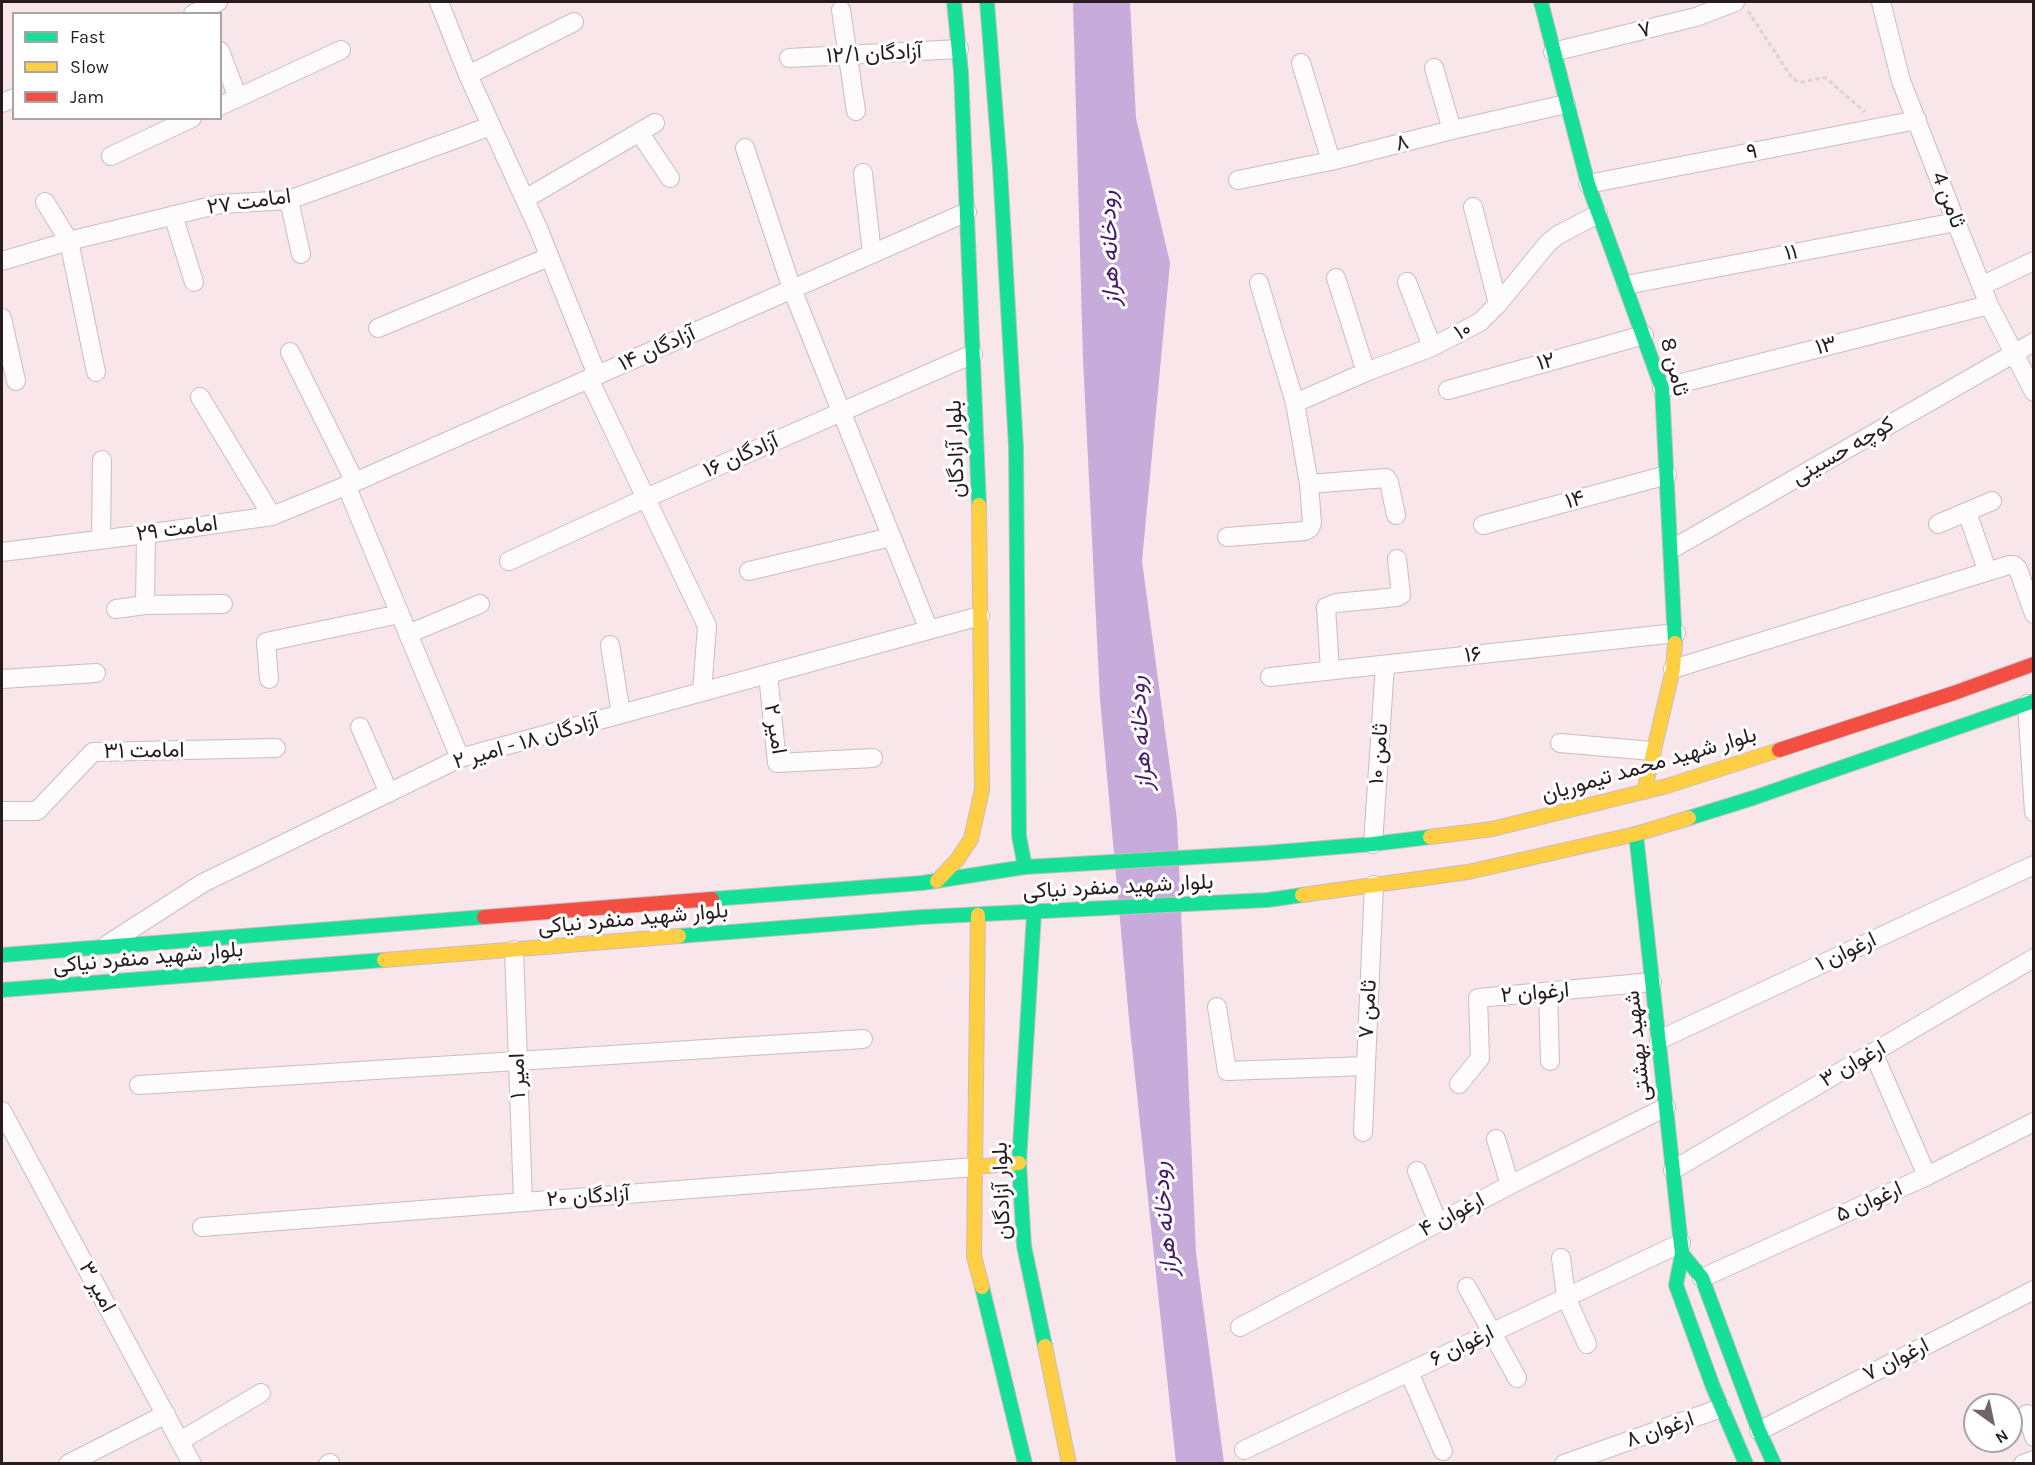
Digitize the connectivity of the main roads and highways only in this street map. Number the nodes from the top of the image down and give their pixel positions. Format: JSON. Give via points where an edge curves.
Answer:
{"nodes":[{"id":1,"x":954,"y":2,"type":"edge"},
{"id":2,"x":987,"y":2,"type":"edge"},
{"id":3,"x":1541,"y":2,"type":"edge"},
{"id":4,"x":2034,"y":664,"type":"edge"},
{"id":5,"x":1991,"y":680,"type":"junction"},
{"id":6,"x":1925,"y":702,"type":"junction"},
{"id":7,"x":2030,"y":702,"type":"edge"},
{"id":8,"x":1999,"y":714,"type":"junction"},
{"id":9,"x":1938,"y":735,"type":"junction"},
{"id":10,"x":1644,"y":792,"type":"junction"},
{"id":11,"x":1636,"y":834,"type":"junction"},
{"id":12,"x":1264,"y":853,"type":"joint"},
{"id":13,"x":1025,"y":867,"type":"junction"},
{"id":14,"x":937,"y":881,"type":"junction"},
{"id":15,"x":713,"y":900,"type":"junction"},
{"id":16,"x":650,"y":904,"type":"junction"},
{"id":17,"x":1034,"y":913,"type":"junction"},
{"id":18,"x":978,"y":915,"type":"junction"},
{"id":19,"x":712,"y":934,"type":"junction"},
{"id":20,"x":653,"y":939,"type":"junction"},
{"id":21,"x":2,"y":955,"type":"edge"},
{"id":22,"x":2,"y":990,"type":"edge"},
{"id":23,"x":1019,"y":1163,"type":"junction"},
{"id":24,"x":975,"y":1167,"type":"junction"},
{"id":25,"x":1681,"y":1248,"type":"junction"},
{"id":26,"x":1024,"y":1464,"type":"edge"},
{"id":27,"x":1069,"y":1464,"type":"edge"},
{"id":28,"x":1746,"y":1464,"type":"edge"},
{"id":29,"x":1774,"y":1464,"type":"edge"}],
"edges":[{"from":1,"to":14,"type":"main road","name":"بلوار آزادگان","via":[[983,501],[982,790],[971,839]]},
{"from":2,"to":13,"type":"main road","via":[[1016,447],[1012,497],[1019,836]]},
{"from":3,"to":10,"type":"main road","name":"ثامن 8","via":[[1588,184],[1662,388],[1676,633],[1673,669]]},
{"from":4,"to":5,"type":"main road","name":"بلوار شهید محمد تیموریان"},
{"from":5,"to":6,"type":"main road","name":"بلوار شهید محمد تیموریان"},
{"from":5,"to":8,"type":"main road","via":[[1984,689],[1985,700]]},
{"from":6,"to":9,"type":"main road","via":[[1939,715]]},
{"from":6,"to":10,"type":"main road","name":"بلوار شهید محمد تیموریان"},
{"from":7,"to":8,"type":"main road"},
{"from":8,"to":9,"type":"main road"},
{"from":9,"to":11,"type":"main road"},
{"from":10,"to":12,"type":"main road","name":"بلوار شهید محمد تیموریان","via":[[1408,845]]},
{"from":11,"to":17,"type":"main road","name":"بلوار شهید منفرد نیاکی","via":[[1468,872],[1374,880],[1268,900]]},
{"from":11,"to":25,"type":"main road","name":"شهید بهشتی"},
{"from":12,"to":13,"type":"main road","name":"بلوار شهید منفرد نیاکی"},
{"from":13,"to":14,"type":"main road","name":"بلوار شهید منفرد نیاکی"},
{"from":14,"to":15,"type":"main road","name":"بلوار شهید منفرد نیاکی"},
{"from":15,"to":16,"type":"main road","name":"بلوار شهید منفرد نیاکی"},
{"from":15,"to":19,"type":"main road","via":[[705,907],[702,918]]},
{"from":16,"to":20,"type":"main road","via":[[662,920]]},
{"from":16,"to":21,"type":"main road","name":"بلوار شهید منفرد نیاکی"},
{"from":17,"to":18,"type":"main road","name":"بلوار شهید منفرد نیاکی"},
{"from":17,"to":23,"type":"main road","name":"بلوار آزادگان"},
{"from":18,"to":19,"type":"main road","name":"بلوار شهید منفرد نیاکی"},
{"from":18,"to":24,"type":"main road","name":"بلوار آزادگان"},
{"from":19,"to":20,"type":"main road","name":"بلوار شهید منفرد نیاکی"},
{"from":20,"to":22,"type":"main road","name":"بلوار شهید منفرد نیاکی"},
{"from":23,"to":24,"type":"main road"},
{"from":23,"to":27,"type":"main road","name":"بلوار آزادگان","via":[[1024,1245]]},
{"from":24,"to":26,"type":"main road","name":"بلوار آزادگان","via":[[974,1256]]},
{"from":25,"to":28,"type":"main road","name":"شهید بهشتی","via":[[1676,1285]]},
{"from":25,"to":29,"type":"main road","via":[[1702,1278]]}]}
